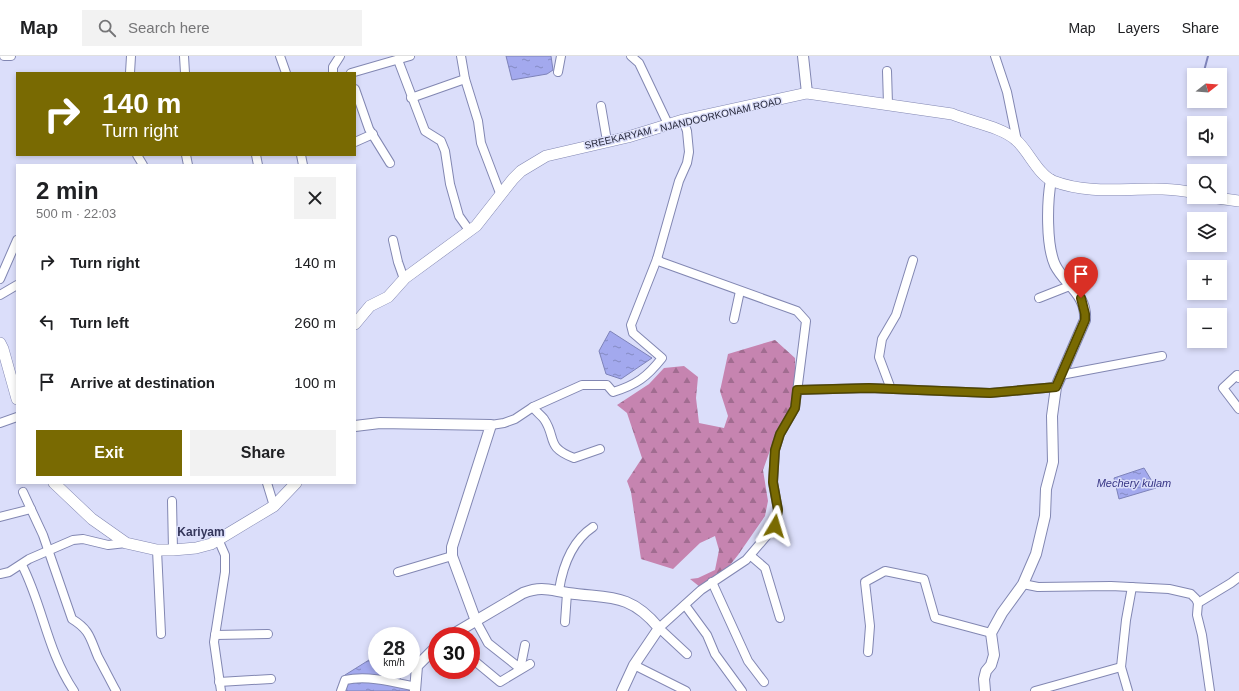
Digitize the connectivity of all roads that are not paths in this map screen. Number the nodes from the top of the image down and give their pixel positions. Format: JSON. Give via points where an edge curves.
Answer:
{"nodes":[{"id":1,"x":4,"y":56,"type":"edge"},
{"id":2,"x":11,"y":56,"type":"edge"},
{"id":3,"x":131,"y":56,"type":"edge"},
{"id":4,"x":184,"y":56,"type":"edge"},
{"id":5,"x":280,"y":56,"type":"edge"},
{"id":6,"x":340,"y":56,"type":"edge"},
{"id":7,"x":410,"y":56,"type":"edge"},
{"id":8,"x":461,"y":56,"type":"edge"},
{"id":9,"x":561,"y":56,"type":"edge"},
{"id":10,"x":632,"y":56,"type":"edge"},
{"id":11,"x":803,"y":56,"type":"edge"},
{"id":12,"x":995,"y":56,"type":"edge"},
{"id":13,"x":398,"y":60,"type":"junction"},
{"id":14,"x":887,"y":71,"type":"dead end"},
{"id":15,"x":130,"y":72,"type":"edge"},
{"id":16,"x":185,"y":72,"type":"edge"},
{"id":17,"x":286,"y":72,"type":"edge"},
{"id":18,"x":333,"y":72,"type":"edge"},
{"id":19,"x":355,"y":72,"type":"edge"},
{"id":20,"x":558,"y":72,"type":"dead end"},
{"id":21,"x":465,"y":79,"type":"junction"},
{"id":22,"x":356,"y":92,"type":"edge"},
{"id":23,"x":807,"y":93,"type":"junction"},
{"id":24,"x":411,"y":98,"type":"junction"},
{"id":25,"x":888,"y":104,"type":"junction"},
{"id":26,"x":601,"y":106,"type":"dead end"},
{"id":27,"x":683,"y":120,"type":"junction"},
{"id":28,"x":668,"y":124,"type":"junction"},
{"id":29,"x":373,"y":134,"type":"junction"},
{"id":30,"x":1017,"y":140,"type":"junction"},
{"id":31,"x":607,"y":141,"type":"junction"},
{"id":32,"x":356,"y":142,"type":"edge"},
{"id":33,"x":390,"y":163,"type":"dead end"},
{"id":34,"x":1050,"y":180,"type":"junction"},
{"id":35,"x":1187,"y":191,"type":"edge"},
{"id":36,"x":500,"y":193,"type":"junction"},
{"id":37,"x":1227,"y":199,"type":"edge"},
{"id":38,"x":1239,"y":201,"type":"edge"},
{"id":39,"x":469,"y":230,"type":"junction"},
{"id":40,"x":393,"y":240,"type":"dead end"},
{"id":41,"x":16,"y":242,"type":"edge"},
{"id":42,"x":657,"y":259,"type":"junction"},
{"id":43,"x":913,"y":260,"type":"dead end"},
{"id":44,"x":0,"y":279,"type":"edge"},
{"id":45,"x":404,"y":279,"type":"junction"},
{"id":46,"x":1072,"y":285,"type":"junction"},
{"id":47,"x":16,"y":286,"type":"edge"},
{"id":48,"x":740,"y":291,"type":"junction"},
{"id":49,"x":0,"y":295,"type":"edge"},
{"id":50,"x":1039,"y":298,"type":"dead end"},
{"id":51,"x":734,"y":319,"type":"dead end"},
{"id":52,"x":356,"y":321,"type":"edge"},
{"id":53,"x":0,"y":343,"type":"edge"},
{"id":54,"x":1162,"y":356,"type":"dead end"},
{"id":55,"x":1061,"y":375,"type":"junction"},
{"id":56,"x":1239,"y":378,"type":"edge"},
{"id":57,"x":1056,"y":387,"type":"junction"},
{"id":58,"x":891,"y":389,"type":"junction"},
{"id":59,"x":797,"y":390,"type":"junction"},
{"id":60,"x":16,"y":393,"type":"edge"},
{"id":61,"x":533,"y":407,"type":"junction"},
{"id":62,"x":1239,"y":409,"type":"edge"},
{"id":63,"x":16,"y":418,"type":"edge"},
{"id":64,"x":0,"y":423,"type":"edge"},
{"id":65,"x":491,"y":425,"type":"junction"},
{"id":66,"x":356,"y":426,"type":"edge"},
{"id":67,"x":600,"y":449,"type":"dead end"},
{"id":68,"x":267,"y":484,"type":"edge"},
{"id":69,"x":295,"y":484,"type":"edge"},
{"id":70,"x":59,"y":485,"type":"edge"},
{"id":71,"x":24,"y":492,"type":"dead end"},
{"id":72,"x":172,"y":501,"type":"dead end"},
{"id":73,"x":274,"y":506,"type":"junction"},
{"id":74,"x":31,"y":509,"type":"junction"},
{"id":75,"x":0,"y":517,"type":"edge"},
{"id":76,"x":593,"y":527,"type":"dead end"},
{"id":77,"x":218,"y":539,"type":"junction"},
{"id":78,"x":126,"y":542,"type":"junction"},
{"id":79,"x":48,"y":550,"type":"junction"},
{"id":80,"x":157,"y":550,"type":"junction"},
{"id":81,"x":173,"y":550,"type":"junction"},
{"id":82,"x":452,"y":556,"type":"junction"},
{"id":83,"x":751,"y":556,"type":"junction"},
{"id":84,"x":22,"y":565,"type":"junction"},
{"id":85,"x":398,"y":572,"type":"dead end"},
{"id":86,"x":0,"y":574,"type":"edge"},
{"id":87,"x":1239,"y":577,"type":"edge"},
{"id":88,"x":712,"y":582,"type":"junction"},
{"id":89,"x":1023,"y":584,"type":"junction"},
{"id":90,"x":1132,"y":588,"type":"junction"},
{"id":91,"x":563,"y":591,"type":"junction"},
{"id":92,"x":1198,"y":603,"type":"junction"},
{"id":93,"x":685,"y":605,"type":"junction"},
{"id":94,"x":780,"y":618,"type":"dead end"},
{"id":95,"x":476,"y":621,"type":"junction"},
{"id":96,"x":565,"y":622,"type":"dead end"},
{"id":97,"x":466,"y":627,"type":"edge"},
{"id":98,"x":659,"y":628,"type":"junction"},
{"id":99,"x":991,"y":633,"type":"junction"},
{"id":100,"x":161,"y":634,"type":"dead end"},
{"id":101,"x":268,"y":634,"type":"dead end"},
{"id":102,"x":215,"y":635,"type":"junction"},
{"id":103,"x":525,"y":645,"type":"dead end"},
{"id":104,"x":868,"y":652,"type":"dead end"},
{"id":105,"x":428,"y":653,"type":"edge"},
{"id":106,"x":688,"y":654,"type":"dead end"},
{"id":107,"x":420,"y":660,"type":"edge"},
{"id":108,"x":530,"y":664,"type":"dead end"},
{"id":109,"x":480,"y":665,"type":"edge"},
{"id":110,"x":634,"y":665,"type":"junction"},
{"id":111,"x":1121,"y":667,"type":"junction"},
{"id":112,"x":271,"y":679,"type":"dead end"},
{"id":113,"x":415,"y":679,"type":"edge"},
{"id":114,"x":219,"y":682,"type":"junction"},
{"id":115,"x":764,"y":682,"type":"dead end"},
{"id":116,"x":416,"y":689,"type":"edge"},
{"id":117,"x":74,"y":691,"type":"edge"},
{"id":118,"x":116,"y":691,"type":"edge"},
{"id":119,"x":221,"y":691,"type":"edge"},
{"id":120,"x":341,"y":691,"type":"edge"},
{"id":121,"x":622,"y":691,"type":"edge"},
{"id":122,"x":686,"y":691,"type":"edge"},
{"id":123,"x":742,"y":691,"type":"edge"},
{"id":124,"x":984,"y":691,"type":"edge"},
{"id":125,"x":1035,"y":691,"type":"edge"},
{"id":126,"x":1128,"y":691,"type":"edge"},
{"id":127,"x":1210,"y":691,"type":"edge"}],
"edges":[{"from":1,"to":2,"type":"street"},
{"from":3,"to":15,"type":"street"},
{"from":4,"to":16,"type":"street"},
{"from":5,"to":17,"type":"street"},
{"from":6,"to":18,"type":"street","via":[[333,67]]},
{"from":7,"to":13,"type":"street"},
{"from":8,"to":21,"type":"street"},
{"from":9,"to":20,"type":"street"},
{"from":10,"to":28,"type":"street","via":[[638,63]]},
{"from":11,"to":23,"type":"street"},
{"from":12,"to":30,"type":"street","via":[[1007,92]]},
{"from":13,"to":19,"type":"street"},
{"from":13,"to":24,"type":"street"},
{"from":14,"to":25,"type":"street"},
{"from":21,"to":24,"type":"street"},
{"from":21,"to":36,"type":"street","via":[[478,121],[481,143]]},
{"from":22,"to":29,"type":"street"},
{"from":23,"to":25,"type":"main road","name":"SREEKARYAM - NJANDOORKONAM ROAD"},
{"from":23,"to":27,"type":"main road","name":"SREEKARYAM - NJANDOORKONAM ROAD"},
{"from":24,"to":39,"type":"street","via":[[425,131],[441,141],[457,210]]},
{"from":25,"to":30,"type":"main road","name":"SREEKARYAM - NJANDOORKONAM ROAD","via":[[952,114],[1004,132]]},
{"from":26,"to":31,"type":"street"},
{"from":27,"to":28,"type":"main road","name":"SREEKARYAM - NJANDOORKONAM ROAD"},
{"from":27,"to":42,"type":"street","via":[[689,152]]},
{"from":28,"to":31,"type":"main road","name":"SREEKARYAM - NJANDOORKONAM ROAD"},
{"from":29,"to":32,"type":"street"},
{"from":29,"to":33,"type":"street"},
{"from":30,"to":34,"type":"main road","name":"SREEKARYAM - NJANDOORKONAM ROAD"},
{"from":31,"to":36,"type":"main road","name":"SREEKARYAM - NJANDOORKONAM ROAD","via":[[546,156],[521,171]]},
{"from":34,"to":35,"type":"main road","via":[[1101,191],[1177,189]]},
{"from":34,"to":46,"type":"street","via":[[1047,200],[1052,251],[1056,265]]},
{"from":36,"to":39,"type":"main road","name":"SREEKARYAM - NJANDOORKONAM ROAD","via":[[476,226]]},
{"from":37,"to":38,"type":"main road"},
{"from":39,"to":45,"type":"main road","name":"SREEKARYAM - NJANDOORKONAM ROAD"},
{"from":40,"to":45,"type":"street"},
{"from":41,"to":44,"type":"street"},
{"from":42,"to":48,"type":"street"},
{"from":42,"to":61,"type":"street","via":[[631,325],[632,333],[662,358],[649,374],[631,386],[613,392],[607,385],[582,385]]},
{"from":43,"to":58,"type":"street","via":[[896,315],[885,333],[880,351],[879,357]]},
{"from":45,"to":52,"type":"main road","name":"SREEKARYAM - NJANDOORKONAM ROAD","via":[[388,297],[370,306]]},
{"from":46,"to":50,"type":"street"},
{"from":46,"to":55,"type":"street","via":[[1081,298],[1085,320]]},
{"from":47,"to":49,"type":"street"},
{"from":48,"to":51,"type":"street"},
{"from":48,"to":59,"type":"street","via":[[797,311],[806,320]]},
{"from":53,"to":60,"type":"main road"},
{"from":54,"to":55,"type":"street"},
{"from":55,"to":57,"type":"street"},
{"from":56,"to":62,"type":"street","via":[[1237,375],[1223,388]]},
{"from":57,"to":58,"type":"street","via":[[990,393]]},
{"from":57,"to":89,"type":"street","via":[[1052,416],[1053,462],[1046,489],[1045,516],[1033,564]]},
{"from":58,"to":59,"type":"street"},
{"from":59,"to":83,"type":"street","via":[[795,408],[780,434],[775,450],[773,482],[778,510],[775,526]]},
{"from":61,"to":65,"type":"street","via":[[515,419]]},
{"from":61,"to":67,"type":"street","via":[[544,419],[552,441],[562,453],[574,458]]},
{"from":63,"to":64,"type":"street"},
{"from":65,"to":66,"type":"street","via":[[380,423]]},
{"from":65,"to":82,"type":"street","via":[[452,547]]},
{"from":68,"to":73,"type":"street"},
{"from":69,"to":73,"type":"main road"},
{"from":70,"to":78,"type":"main road","via":[[92,519]]},
{"from":71,"to":74,"type":"street"},
{"from":72,"to":81,"type":"street"},
{"from":73,"to":77,"type":"main road"},
{"from":74,"to":75,"type":"street"},
{"from":74,"to":79,"type":"street"},
{"from":76,"to":91,"type":"street","via":[[584,533],[572,550],[562,572]]},
{"from":77,"to":81,"type":"main road","via":[[196,548]]},
{"from":77,"to":102,"type":"street","via":[[225,555],[225,572]]},
{"from":78,"to":79,"type":"street","via":[[108,545],[78,538]]},
{"from":78,"to":80,"type":"main road"},
{"from":79,"to":84,"type":"street"},
{"from":79,"to":118,"type":"street","via":[[72,619],[82,624],[90,635]]},
{"from":80,"to":81,"type":"main road"},
{"from":80,"to":100,"type":"street"},
{"from":82,"to":85,"type":"street"},
{"from":82,"to":95,"type":"street"},
{"from":83,"to":88,"type":"street"},
{"from":83,"to":94,"type":"street","via":[[765,568]]},
{"from":84,"to":86,"type":"street"},
{"from":84,"to":117,"type":"street","via":[[54,656]]},
{"from":87,"to":92,"type":"street"},
{"from":88,"to":93,"type":"street"},
{"from":88,"to":115,"type":"street","via":[[748,661]]},
{"from":89,"to":90,"type":"street","via":[[1038,587]]},
{"from":89,"to":99,"type":"street"},
{"from":90,"to":92,"type":"street","via":[[1186,592],[1194,596]]},
{"from":90,"to":111,"type":"street"},
{"from":91,"to":95,"type":"street","via":[[541,588],[523,593]]},
{"from":91,"to":96,"type":"street"},
{"from":91,"to":98,"type":"street","via":[[619,598],[637,607]]},
{"from":92,"to":127,"type":"street","via":[[1197,615]]},
{"from":93,"to":98,"type":"street"},
{"from":93,"to":123,"type":"street","via":[[707,635],[715,654]]},
{"from":95,"to":97,"type":"street"},
{"from":95,"to":103,"type":"street","via":[[488,643],[517,666],[521,665]]},
{"from":98,"to":106,"type":"street"},
{"from":98,"to":110,"type":"street"},
{"from":99,"to":104,"type":"street","via":[[936,618],[924,579],[885,571],[865,582],[870,626]]},
{"from":99,"to":124,"type":"street","via":[[994,655],[986,671]]},
{"from":101,"to":102,"type":"street"},
{"from":102,"to":114,"type":"street"},
{"from":105,"to":107,"type":"street"},
{"from":108,"to":109,"type":"street","via":[[500,682]]},
{"from":110,"to":121,"type":"street"},
{"from":110,"to":122,"type":"street"},
{"from":111,"to":125,"type":"street"},
{"from":111,"to":126,"type":"street"},
{"from":112,"to":114,"type":"street"},
{"from":113,"to":116,"type":"street"},
{"from":114,"to":119,"type":"street"},
{"from":116,"to":120,"type":"street","via":[[361,678],[345,680]]}]}
